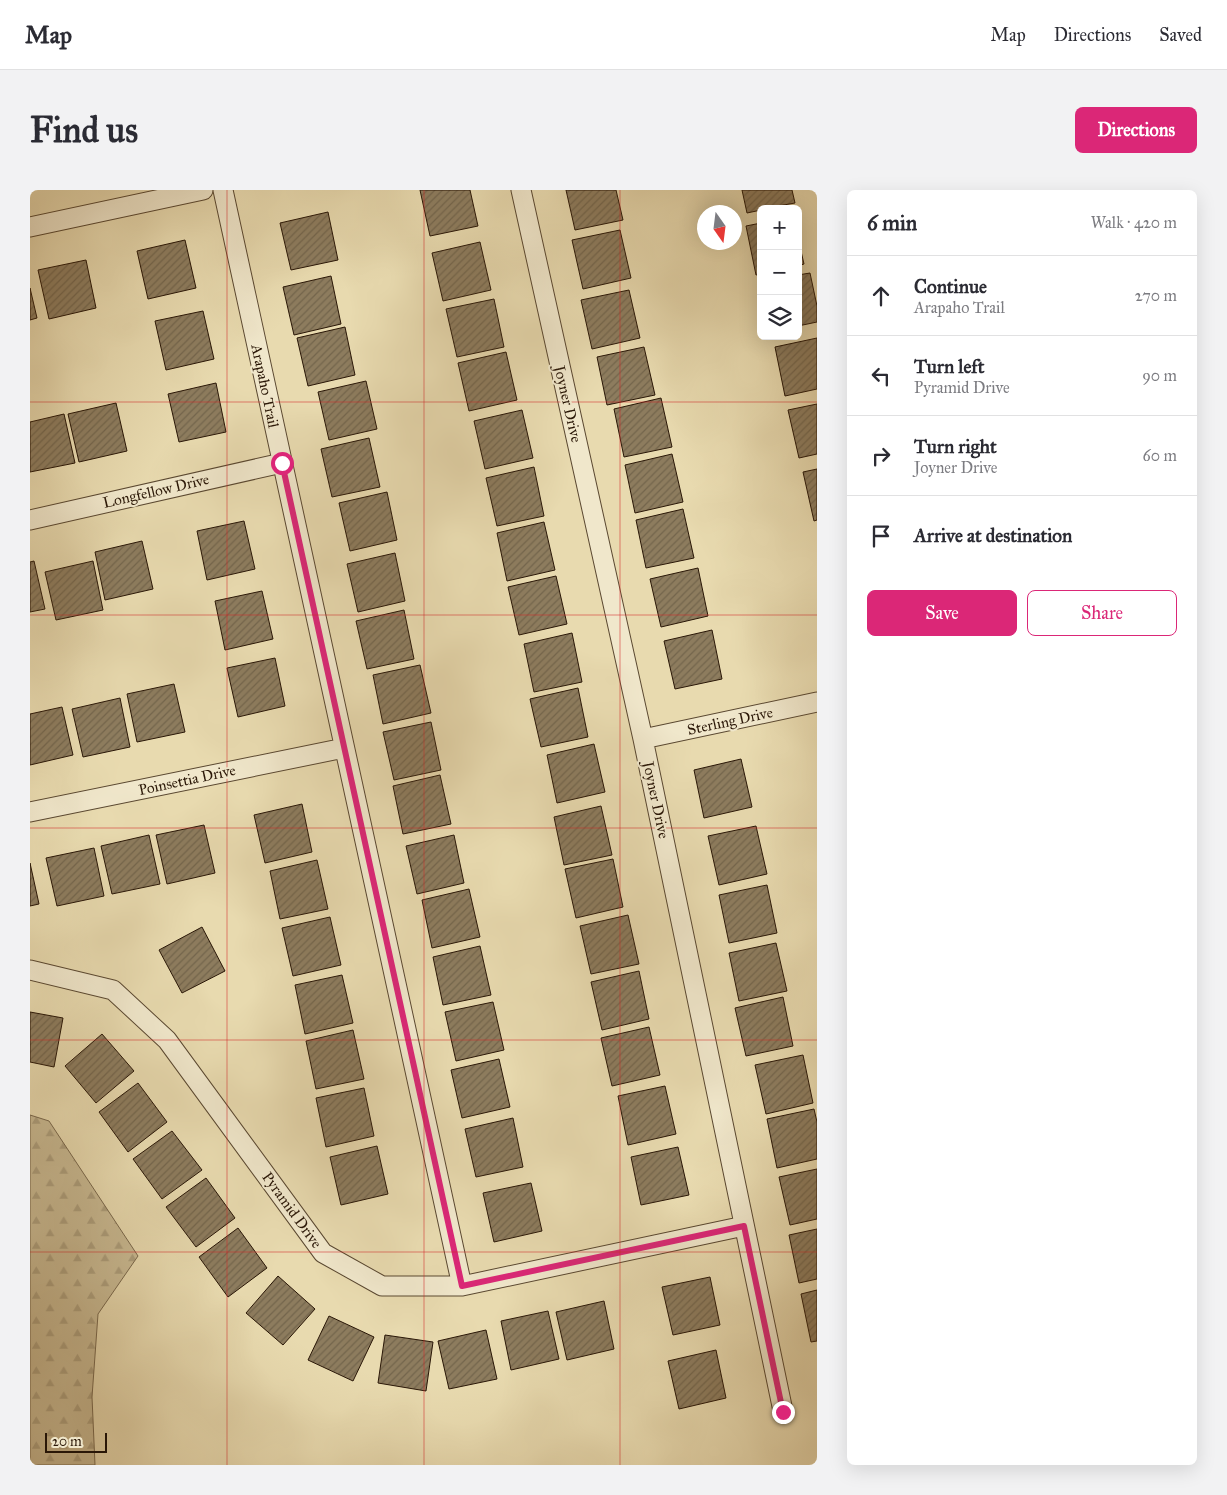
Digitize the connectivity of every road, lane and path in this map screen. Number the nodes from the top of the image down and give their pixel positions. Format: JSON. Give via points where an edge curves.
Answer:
{"nodes":[{"id":1,"x":203,"y":190,"type":"edge"},
{"id":2,"x":222,"y":190,"type":"edge"},
{"id":3,"x":521,"y":190,"type":"edge"},
{"id":4,"x":30,"y":227,"type":"edge"},
{"id":5,"x":282,"y":463,"type":"junction"},
{"id":6,"x":30,"y":520,"type":"edge"},
{"id":7,"x":817,"y":702,"type":"edge"},
{"id":8,"x":643,"y":740,"type":"junction"},
{"id":9,"x":344,"y":748,"type":"junction"},
{"id":10,"x":30,"y":812,"type":"edge"},
{"id":11,"x":30,"y":970,"type":"edge"},
{"id":12,"x":744,"y":1226,"type":"junction"},
{"id":13,"x":462,"y":1286,"type":"junction"},
{"id":14,"x":783,"y":1412,"type":"dead end"}],
"edges":[{"from":1,"to":4,"type":"street"},
{"from":2,"to":5,"type":"street","name":"Arapaho Trail"},
{"from":3,"to":8,"type":"street","name":"Joyner Drive"},
{"from":5,"to":6,"type":"street","name":"Longfellow Drive"},
{"from":5,"to":9,"type":"street","name":"Arapaho Trail"},
{"from":7,"to":8,"type":"street","name":"Sterling Drive"},
{"from":8,"to":12,"type":"street","name":"Joyner Drive"},
{"from":9,"to":10,"type":"street","name":"Poinsettia Drive"},
{"from":9,"to":13,"type":"street","name":"Arapaho Trail"},
{"from":11,"to":13,"type":"street","name":"Pyramid Drive","via":[[113,990],[167,1040],[323,1253],[382,1286]]},
{"from":12,"to":13,"type":"street","name":"Pyramid Drive"},
{"from":12,"to":14,"type":"street","name":"Joyner Drive"}]}
